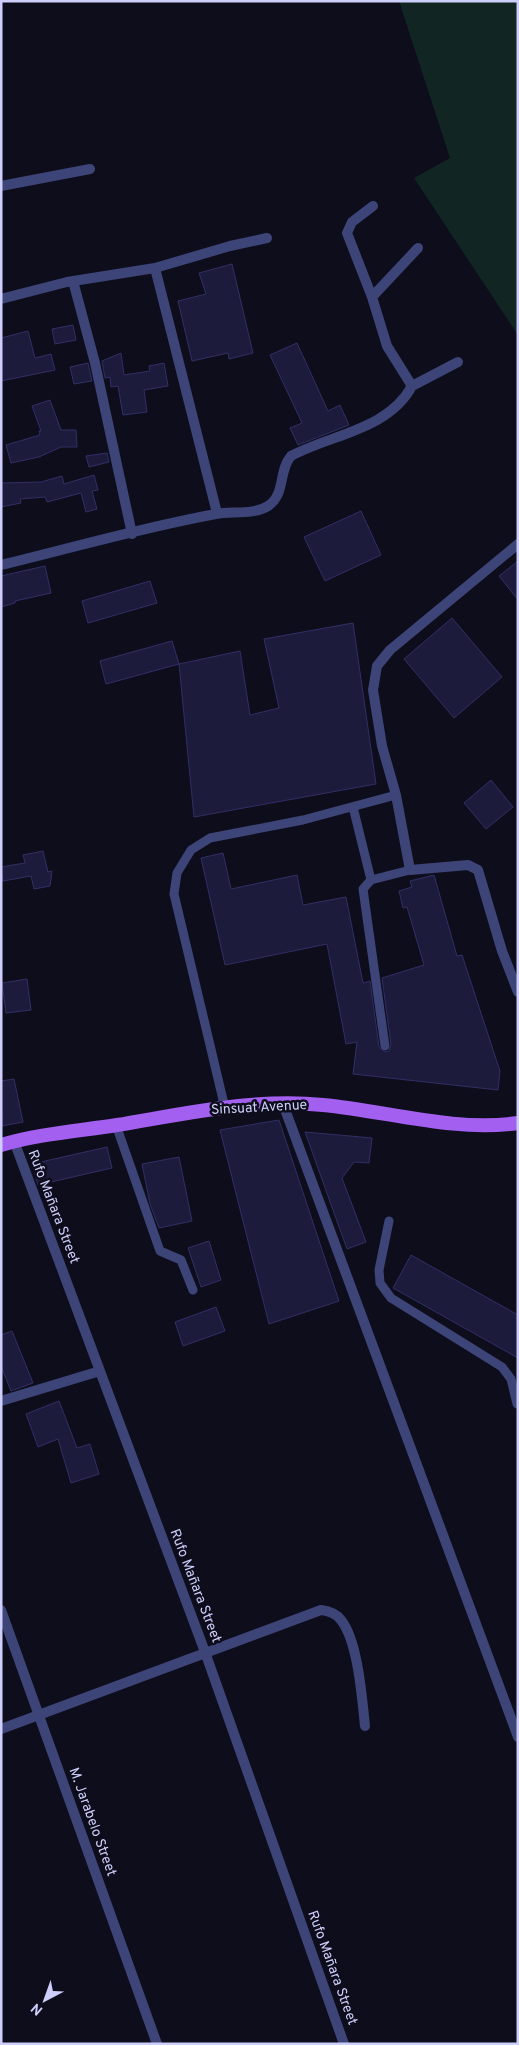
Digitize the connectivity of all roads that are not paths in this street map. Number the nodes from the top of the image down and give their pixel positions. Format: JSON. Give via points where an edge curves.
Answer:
{"nodes":[{"id":1,"x":90,"y":169,"type":"dead end"},
{"id":2,"x":1,"y":186,"type":"edge"},
{"id":3,"x":373,"y":206,"type":"dead end"},
{"id":4,"x":267,"y":238,"type":"dead end"},
{"id":5,"x":418,"y":248,"type":"dead end"},
{"id":6,"x":155,"y":268,"type":"junction"},
{"id":7,"x":73,"y":281,"type":"junction"},
{"id":8,"x":372,"y":296,"type":"junction"},
{"id":9,"x":1,"y":299,"type":"edge"},
{"id":10,"x":458,"y":362,"type":"dead end"},
{"id":11,"x":412,"y":386,"type":"junction"},
{"id":12,"x":217,"y":513,"type":"junction"},
{"id":13,"x":132,"y":534,"type":"junction"},
{"id":14,"x":518,"y":544,"type":"edge"},
{"id":15,"x":1,"y":565,"type":"edge"},
{"id":16,"x":396,"y":795,"type":"junction"},
{"id":17,"x":353,"y":806,"type":"junction"},
{"id":18,"x":410,"y":870,"type":"junction"},
{"id":19,"x":371,"y":880,"type":"junction"},
{"id":20,"x":518,"y":992,"type":"edge"},
{"id":21,"x":385,"y":1046,"type":"dead end"},
{"id":22,"x":283,"y":1104,"type":"junction"},
{"id":23,"x":225,"y":1108,"type":"junction"},
{"id":24,"x":518,"y":1123,"type":"edge"},
{"id":25,"x":116,"y":1125,"type":"junction"},
{"id":26,"x":8,"y":1143,"type":"edge"},
{"id":27,"x":389,"y":1221,"type":"dead end"},
{"id":28,"x":193,"y":1290,"type":"dead end"},
{"id":29,"x":100,"y":1370,"type":"junction"},
{"id":30,"x":1,"y":1401,"type":"edge"},
{"id":31,"x":517,"y":1404,"type":"edge"},
{"id":32,"x":1,"y":1610,"type":"edge"},
{"id":33,"x":205,"y":1652,"type":"junction"},
{"id":34,"x":40,"y":1716,"type":"junction"},
{"id":35,"x":365,"y":1726,"type":"dead end"},
{"id":36,"x":1,"y":1729,"type":"edge"},
{"id":37,"x":518,"y":1737,"type":"edge"},
{"id":38,"x":157,"y":2044,"type":"edge"},
{"id":39,"x":344,"y":2044,"type":"edge"}],
"edges":[{"from":1,"to":2,"type":"street"},
{"from":3,"to":8,"type":"street","via":[[352,222],[347,233]]},
{"from":4,"to":6,"type":"street"},
{"from":5,"to":8,"type":"street"},
{"from":6,"to":7,"type":"street"},
{"from":6,"to":12,"type":"street"},
{"from":7,"to":9,"type":"street"},
{"from":7,"to":13,"type":"street","via":[[95,364]]},
{"from":8,"to":11,"type":"street","via":[[387,346]]},
{"from":10,"to":11,"type":"street"},
{"from":11,"to":12,"type":"street","via":[[393,410],[374,422],[291,456],[279,494],[266,507]]},
{"from":12,"to":13,"type":"street"},
{"from":13,"to":15,"type":"street"},
{"from":14,"to":16,"type":"street","via":[[390,650],[377,666],[374,698],[382,746]]},
{"from":16,"to":17,"type":"lane"},
{"from":16,"to":18,"type":"street"},
{"from":17,"to":19,"type":"lane"},
{"from":17,"to":23,"type":"lane","via":[[303,820],[210,838],[191,850],[177,873],[174,894]]},
{"from":18,"to":19,"type":"lane"},
{"from":18,"to":20,"type":"street","via":[[468,865],[478,870]]},
{"from":19,"to":21,"type":"lane","via":[[363,889]]},
{"from":22,"to":23,"type":"main road","name":"Sinsuat Avenue"},
{"from":22,"to":24,"type":"main road","name":"Sinsuat Avenue","via":[[322,1105],[454,1124],[494,1126]]},
{"from":22,"to":37,"type":"street"},
{"from":23,"to":25,"type":"main road","name":"Sinsuat Avenue"},
{"from":25,"to":26,"type":"main road","name":"Sinsuat Avenue"},
{"from":25,"to":28,"type":"lane","via":[[160,1251],[181,1260]]},
{"from":26,"to":29,"type":"street","name":"Rufo Mañara Street"},
{"from":27,"to":31,"type":"lane","via":[[378,1277],[383,1289],[402,1307],[502,1367],[511,1379]]},
{"from":29,"to":30,"type":"street"},
{"from":29,"to":33,"type":"street","name":"Rufo Mañara Street"},
{"from":32,"to":34,"type":"street","name":"M. Jarabelo Street"},
{"from":33,"to":34,"type":"street"},
{"from":33,"to":35,"type":"street","via":[[321,1610],[336,1615],[348,1636],[358,1673]]},
{"from":33,"to":39,"type":"street","name":"Rufo Mañara Street"},
{"from":34,"to":36,"type":"street"},
{"from":34,"to":38,"type":"street","name":"M. Jarabelo Street"}]}
